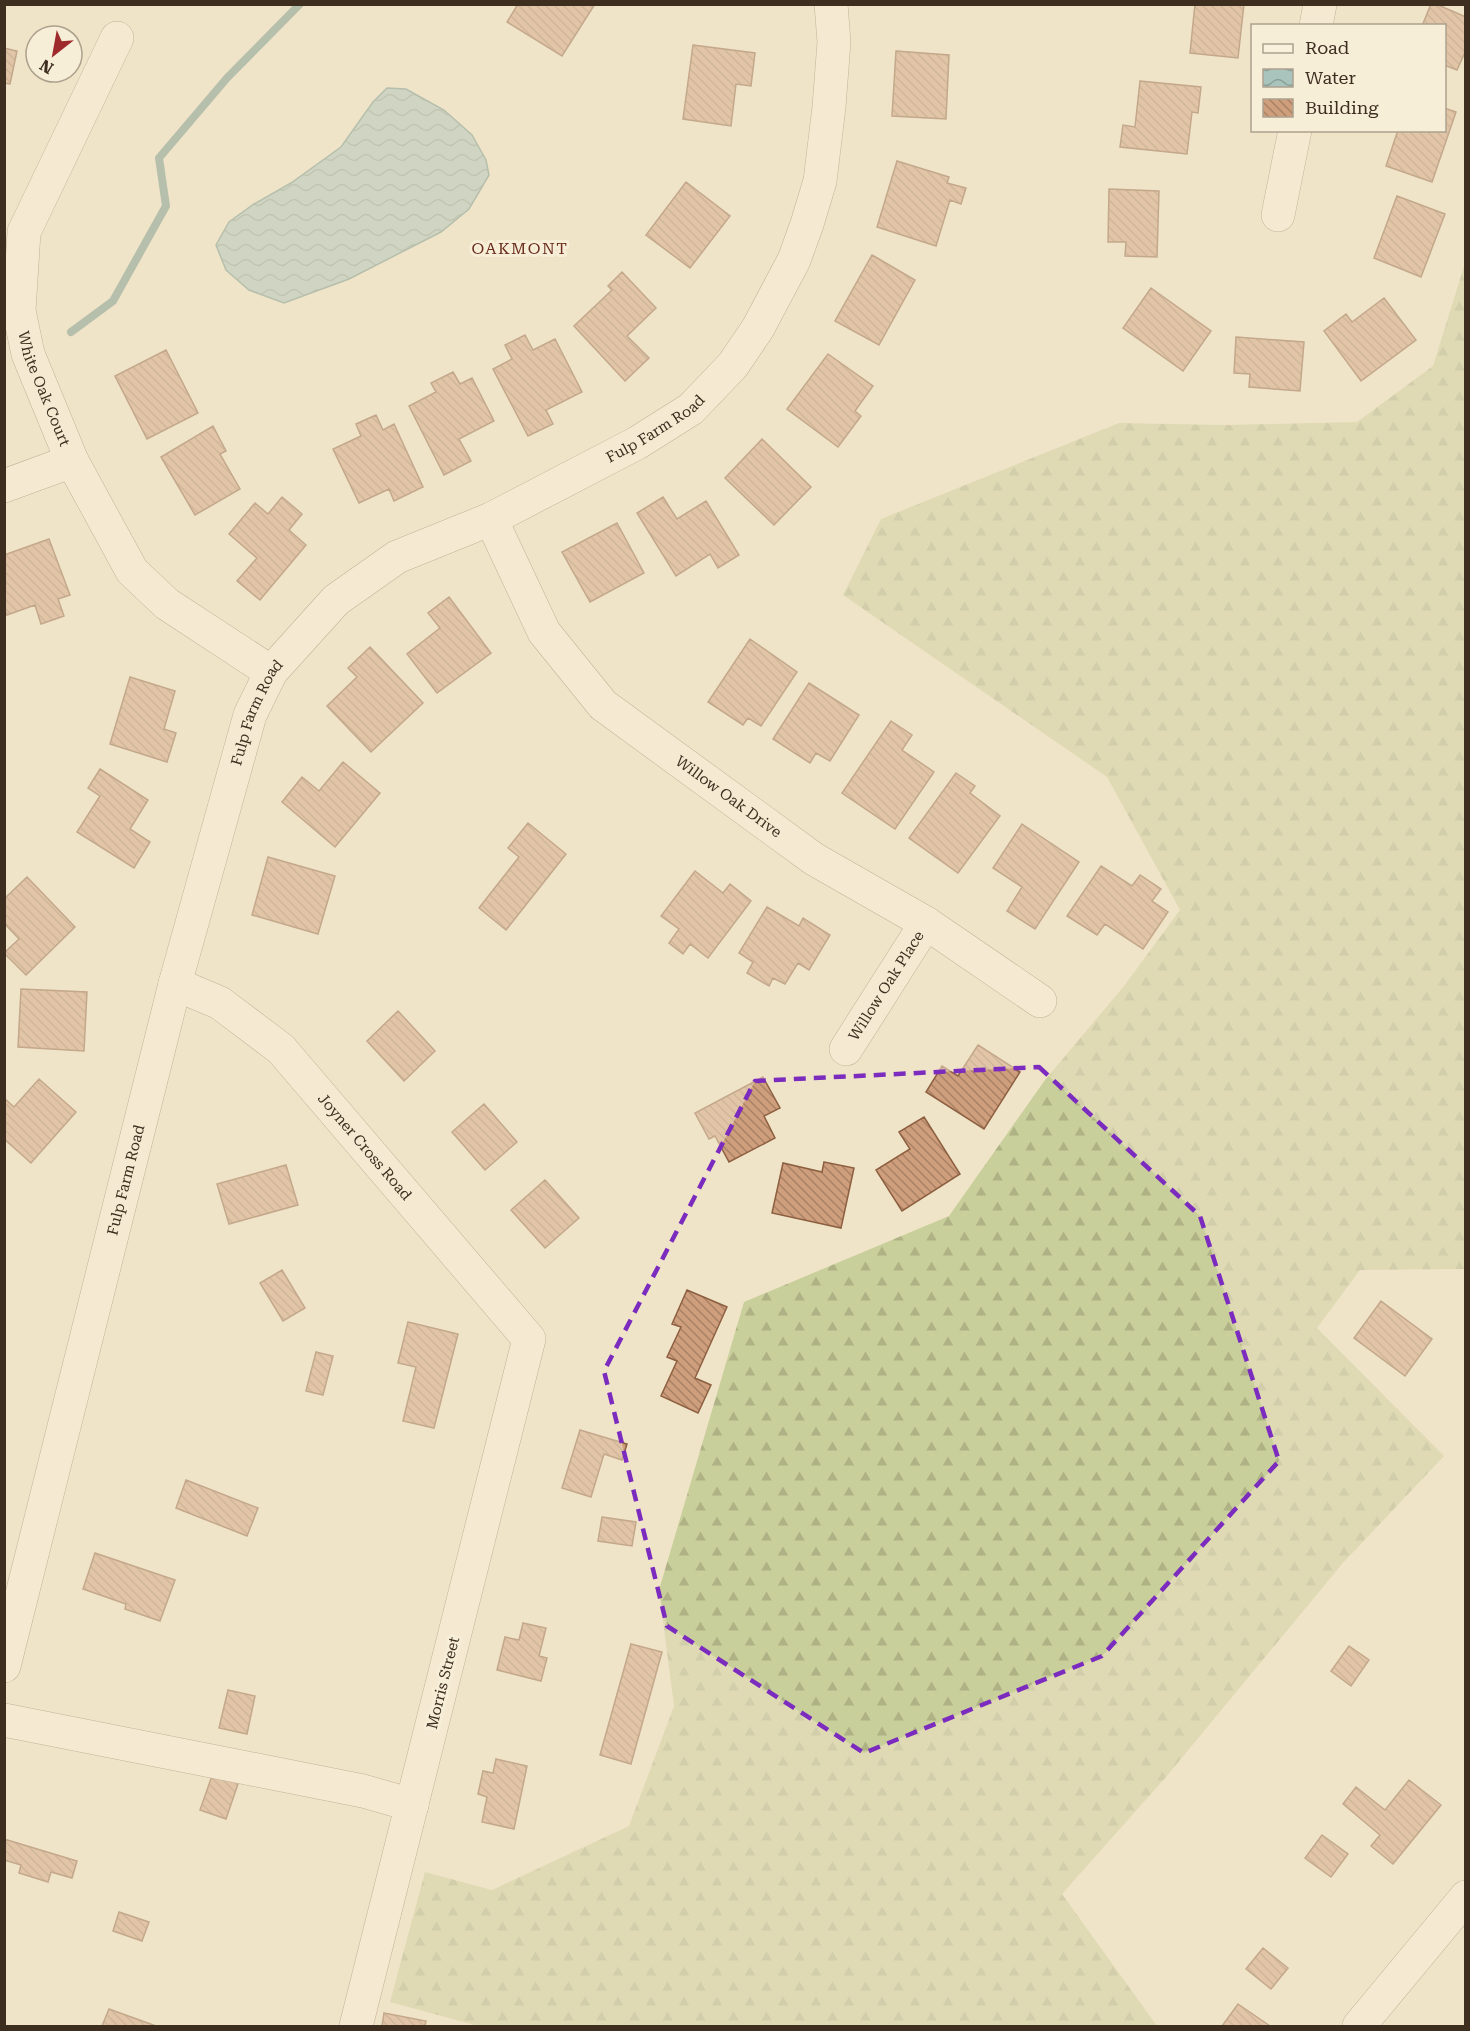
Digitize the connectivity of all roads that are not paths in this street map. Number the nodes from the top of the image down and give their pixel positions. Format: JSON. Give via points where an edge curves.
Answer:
{"nodes":[{"id":1,"x":831,"y":4,"type":"edge"},
{"id":2,"x":1320,"y":4,"type":"edge"},
{"id":3,"x":1316,"y":24,"type":"edge"},
{"id":4,"x":117,"y":38,"type":"dead end"},
{"id":5,"x":1295,"y":132,"type":"edge"},
{"id":6,"x":1278,"y":215,"type":"dead end"},
{"id":7,"x":72,"y":461,"type":"junction"},
{"id":8,"x":4,"y":486,"type":"edge"},
{"id":9,"x":491,"y":519,"type":"junction"},
{"id":10,"x":271,"y":672,"type":"junction"},
{"id":11,"x":926,"y":923,"type":"junction"},
{"id":12,"x":175,"y":984,"type":"junction"},
{"id":13,"x":1040,"y":1001,"type":"dead end"},
{"id":14,"x":846,"y":1049,"type":"dead end"},
{"id":15,"x":529,"y":1339,"type":"joint"},
{"id":16,"x":4,"y":1666,"type":"edge"},
{"id":17,"x":4,"y":1720,"type":"edge"},
{"id":18,"x":412,"y":1805,"type":"junction"},
{"id":19,"x":1466,"y":1897,"type":"edge"},
{"id":20,"x":356,"y":2026,"type":"edge"},
{"id":21,"x":1359,"y":2026,"type":"edge"}],
"edges":[{"from":1,"to":9,"type":"street","name":"Fulp Farm Road","via":[[834,42],[820,181],[794,260],[758,328],[733,365],[691,409],[638,443]]},
{"from":2,"to":3,"type":"street"},
{"from":4,"to":7,"type":"street","name":"White Oak Court","via":[[24,232],[19,311],[28,354]]},
{"from":5,"to":6,"type":"street"},
{"from":7,"to":8,"type":"street"},
{"from":7,"to":10,"type":"street","name":"White Oak Court","via":[[132,571],[167,604]]},
{"from":9,"to":10,"type":"street","name":"Fulp Farm Road","via":[[397,557],[336,600]]},
{"from":9,"to":11,"type":"street","name":"Willow Oak Drive","via":[[544,632],[603,705],[814,859]]},
{"from":10,"to":12,"type":"street","name":"Fulp Farm Road","via":[[250,715]]},
{"from":11,"to":13,"type":"street","name":"Willow Oak Drive"},
{"from":11,"to":14,"type":"street","name":"Willow Oak Place"},
{"from":12,"to":15,"type":"street","name":"Joyner Cross Road","via":[[220,1003],[281,1048]]},
{"from":12,"to":16,"type":"street","name":"Fulp Farm Road"},
{"from":15,"to":18,"type":"street","name":"Morris Street"},
{"from":17,"to":18,"type":"street","via":[[363,1791]]},
{"from":18,"to":20,"type":"street","name":"Morris Street"},
{"from":19,"to":21,"type":"street"}]}
